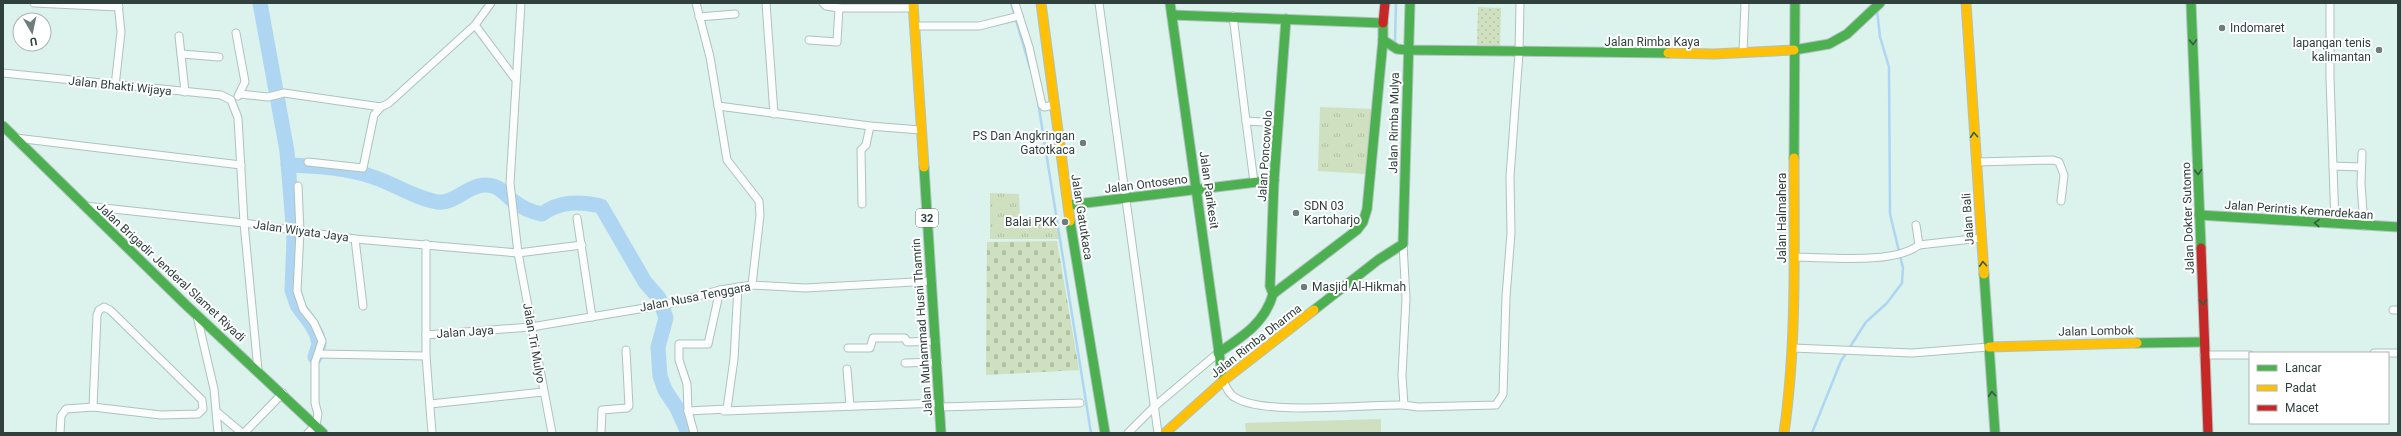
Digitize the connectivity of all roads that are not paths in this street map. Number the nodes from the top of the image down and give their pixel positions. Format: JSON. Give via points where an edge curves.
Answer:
{"nodes":[{"id":1,"x":34,"y":3,"type":"edge"},
{"id":2,"x":491,"y":3,"type":"edge"},
{"id":3,"x":521,"y":3,"type":"edge"},
{"id":4,"x":696,"y":3,"type":"edge"},
{"id":5,"x":766,"y":3,"type":"edge"},
{"id":6,"x":823,"y":3,"type":"edge"},
{"id":7,"x":1015,"y":3,"type":"edge"},
{"id":8,"x":1041,"y":3,"type":"edge"},
{"id":9,"x":1099,"y":3,"type":"edge"},
{"id":10,"x":1170,"y":3,"type":"edge"},
{"id":11,"x":1385,"y":3,"type":"edge"},
{"id":12,"x":1410,"y":3,"type":"edge"},
{"id":13,"x":1520,"y":3,"type":"edge"},
{"id":14,"x":1745,"y":3,"type":"edge"},
{"id":15,"x":1795,"y":3,"type":"edge"},
{"id":16,"x":1880,"y":3,"type":"edge"},
{"id":17,"x":1966,"y":3,"type":"edge"},
{"id":18,"x":2191,"y":3,"type":"edge"},
{"id":19,"x":2330,"y":3,"type":"edge"},
{"id":20,"x":119,"y":5,"type":"edge"},
{"id":21,"x":913,"y":6,"type":"edge"},
{"id":22,"x":840,"y":8,"type":"junction"},
{"id":23,"x":735,"y":14,"type":"dead end"},
{"id":24,"x":1172,"y":15,"type":"junction"},
{"id":25,"x":1016,"y":16,"type":"junction"},
{"id":26,"x":1233,"y":16,"type":"junction"},
{"id":27,"x":699,"y":17,"type":"junction"},
{"id":28,"x":1286,"y":19,"type":"junction"},
{"id":29,"x":1384,"y":23,"type":"junction"},
{"id":30,"x":475,"y":25,"type":"junction"},
{"id":31,"x":914,"y":26,"type":"junction"},
{"id":32,"x":236,"y":33,"type":"dead end"},
{"id":33,"x":179,"y":36,"type":"dead end"},
{"id":34,"x":809,"y":40,"type":"dead end"},
{"id":35,"x":1383,"y":40,"type":"junction"},
{"id":36,"x":1408,"y":50,"type":"junction"},
{"id":37,"x":1794,"y":50,"type":"junction"},
{"id":38,"x":1520,"y":53,"type":"junction"},
{"id":39,"x":1743,"y":53,"type":"junction"},
{"id":40,"x":182,"y":54,"type":"junction"},
{"id":41,"x":219,"y":57,"type":"dead end"},
{"id":42,"x":3,"y":73,"type":"edge"},
{"id":43,"x":516,"y":80,"type":"junction"},
{"id":44,"x":115,"y":86,"type":"junction"},
{"id":45,"x":185,"y":92,"type":"junction"},
{"id":46,"x":240,"y":94,"type":"junction"},
{"id":47,"x":234,"y":103,"type":"junction"},
{"id":48,"x":1054,"y":105,"type":"junction"},
{"id":49,"x":380,"y":106,"type":"junction"},
{"id":50,"x":718,"y":106,"type":"junction"},
{"id":51,"x":774,"y":114,"type":"junction"},
{"id":52,"x":1246,"y":121,"type":"junction"},
{"id":53,"x":1279,"y":123,"type":"junction"},
{"id":54,"x":3,"y":126,"type":"edge"},
{"id":55,"x":870,"y":126,"type":"junction"},
{"id":56,"x":920,"y":130,"type":"junction"},
{"id":57,"x":16,"y":138,"type":"junction"},
{"id":58,"x":2362,"y":153,"type":"dead end"},
{"id":59,"x":308,"y":162,"type":"dead end"},
{"id":60,"x":1976,"y":162,"type":"junction"},
{"id":61,"x":241,"y":165,"type":"junction"},
{"id":62,"x":2333,"y":166,"type":"junction"},
{"id":63,"x":2361,"y":167,"type":"junction"},
{"id":64,"x":1274,"y":180,"type":"junction"},
{"id":65,"x":1254,"y":182,"type":"junction"},
{"id":66,"x":298,"y":186,"type":"dead end"},
{"id":67,"x":1197,"y":189,"type":"junction"},
{"id":68,"x":1125,"y":198,"type":"junction"},
{"id":69,"x":2061,"y":201,"type":"dead end"},
{"id":70,"x":862,"y":204,"type":"dead end"},
{"id":71,"x":85,"y":206,"type":"junction"},
{"id":72,"x":1069,"y":206,"type":"junction"},
{"id":73,"x":2199,"y":215,"type":"junction"},
{"id":74,"x":577,"y":218,"type":"dead end"},
{"id":75,"x":244,"y":224,"type":"junction"},
{"id":76,"x":2335,"y":224,"type":"junction"},
{"id":77,"x":1916,"y":225,"type":"dead end"},
{"id":78,"x":2364,"y":226,"type":"junction"},
{"id":79,"x":2398,"y":228,"type":"edge"},
{"id":80,"x":299,"y":232,"type":"junction"},
{"id":81,"x":1981,"y":238,"type":"junction"},
{"id":82,"x":355,"y":239,"type":"junction"},
{"id":83,"x":426,"y":244,"type":"junction"},
{"id":84,"x":1403,"y":244,"type":"junction"},
{"id":85,"x":1919,"y":244,"type":"junction"},
{"id":86,"x":582,"y":245,"type":"junction"},
{"id":87,"x":518,"y":253,"type":"junction"},
{"id":88,"x":1794,"y":257,"type":"junction"},
{"id":89,"x":932,"y":281,"type":"junction"},
{"id":90,"x":752,"y":285,"type":"junction"},
{"id":91,"x":738,"y":287,"type":"junction"},
{"id":92,"x":720,"y":290,"type":"junction"},
{"id":93,"x":1273,"y":294,"type":"junction"},
{"id":94,"x":363,"y":306,"type":"dead end"},
{"id":95,"x":196,"y":314,"type":"junction"},
{"id":96,"x":592,"y":317,"type":"junction"},
{"id":97,"x":531,"y":327,"type":"junction"},
{"id":98,"x":426,"y":335,"type":"junction"},
{"id":99,"x":936,"y":341,"type":"junction"},
{"id":100,"x":2204,"y":342,"type":"junction"},
{"id":101,"x":1989,"y":347,"type":"junction"},
{"id":102,"x":848,"y":348,"type":"dead end"},
{"id":103,"x":1793,"y":348,"type":"junction"},
{"id":104,"x":626,"y":350,"type":"dead end"},
{"id":105,"x":1218,"y":353,"type":"junction"},
{"id":106,"x":319,"y":354,"type":"junction"},
{"id":107,"x":2204,"y":355,"type":"junction"},
{"id":108,"x":2249,"y":355,"type":"edge"},
{"id":109,"x":426,"y":356,"type":"junction"},
{"id":110,"x":938,"y":362,"type":"junction"},
{"id":111,"x":905,"y":363,"type":"dead end"},
{"id":112,"x":847,"y":369,"type":"dead end"},
{"id":113,"x":258,"y":370,"type":"junction"},
{"id":114,"x":1223,"y":381,"type":"junction"},
{"id":115,"x":543,"y":392,"type":"junction"},
{"id":116,"x":283,"y":393,"type":"junction"},
{"id":117,"x":1080,"y":403,"type":"dead end"},
{"id":118,"x":430,"y":404,"type":"junction"},
{"id":119,"x":941,"y":405,"type":"junction"},
{"id":120,"x":1404,"y":405,"type":"junction"},
{"id":121,"x":850,"y":406,"type":"junction"},
{"id":122,"x":1156,"y":406,"type":"junction"},
{"id":123,"x":93,"y":407,"type":"junction"},
{"id":124,"x":688,"y":411,"type":"junction"},
{"id":125,"x":724,"y":411,"type":"junction"},
{"id":126,"x":217,"y":412,"type":"junction"},
{"id":127,"x":316,"y":425,"type":"junction"},
{"id":128,"x":60,"y":433,"type":"edge"},
{"id":129,"x":218,"y":433,"type":"edge"},
{"id":130,"x":242,"y":433,"type":"edge"},
{"id":131,"x":308,"y":433,"type":"edge"},
{"id":132,"x":323,"y":433,"type":"edge"},
{"id":133,"x":432,"y":433,"type":"edge"},
{"id":134,"x":552,"y":433,"type":"edge"},
{"id":135,"x":601,"y":433,"type":"edge"},
{"id":136,"x":694,"y":433,"type":"edge"},
{"id":137,"x":941,"y":433,"type":"edge"},
{"id":138,"x":1105,"y":433,"type":"edge"},
{"id":139,"x":1128,"y":433,"type":"edge"},
{"id":140,"x":1158,"y":433,"type":"edge"},
{"id":141,"x":1165,"y":433,"type":"edge"},
{"id":142,"x":1784,"y":433,"type":"edge"},
{"id":143,"x":1995,"y":433,"type":"edge"},
{"id":144,"x":2208,"y":433,"type":"edge"}],
"edges":[{"from":1,"to":20,"type":"street"},
{"from":2,"to":30,"type":"street"},
{"from":3,"to":43,"type":"street","name":"Jalan Tri Mulyo"},
{"from":4,"to":27,"type":"street"},
{"from":5,"to":51,"type":"street"},
{"from":6,"to":22,"type":"street","via":[[826,6]]},
{"from":7,"to":25,"type":"street"},
{"from":8,"to":48,"type":"main road","name":"Jalan Gatutkaca"},
{"from":9,"to":68,"type":"street"},
{"from":10,"to":24,"type":"main road","name":"Jalan Parikesit"},
{"from":11,"to":29,"type":"main road"},
{"from":12,"to":36,"type":"main road","name":"Jalan Rimba Mulya"},
{"from":13,"to":38,"type":"street"},
{"from":14,"to":39,"type":"street"},
{"from":15,"to":37,"type":"main road","name":"Jalan Halmahera"},
{"from":16,"to":37,"type":"main road","name":"Jalan Rimba Kaya","via":[[1847,34],[1829,44]]},
{"from":60,"to":17,"type":"main road","name":"Jalan Bali","one_way":true},
{"from":18,"to":73,"type":"main road","name":"Jalan Dokter Sutomo","one_way":true},
{"from":19,"to":62,"type":"street"},
{"from":20,"to":44,"type":"street","via":[[120,44]]},
{"from":21,"to":22,"type":"street"},
{"from":21,"to":31,"type":"main road","name":"Jalan Muhammad Husni Thamrin","number":"32"},
{"from":22,"to":34,"type":"street","via":[[837,42]]},
{"from":23,"to":27,"type":"street"},
{"from":24,"to":26,"type":"main road"},
{"from":24,"to":67,"type":"main road","name":"Jalan Parikesit"},
{"from":25,"to":31,"type":"street","via":[[979,26]]},
{"from":25,"to":48,"type":"street","via":[[1029,47],[1042,105]]},
{"from":26,"to":28,"type":"main road"},
{"from":26,"to":52,"type":"street"},
{"from":27,"to":50,"type":"street","via":[[710,57]]},
{"from":28,"to":29,"type":"main road"},
{"from":28,"to":53,"type":"main road","name":"Jalan Poncowolo"},
{"from":29,"to":35,"type":"main road"},
{"from":30,"to":43,"type":"street"},
{"from":30,"to":49,"type":"street","via":[[389,103]]},
{"from":31,"to":56,"type":"main road","name":"Jalan Muhammad Husni Thamrin","number":"32"},
{"from":32,"to":46,"type":"street","via":[[245,82]]},
{"from":33,"to":40,"type":"street"},
{"from":35,"to":36,"type":"main road","name":"Jalan Rimba Kaya","via":[[1396,49]]},
{"from":35,"to":93,"type":"main road","via":[[1368,209],[1363,222],[1357,230]]},
{"from":36,"to":38,"type":"main road","name":"Jalan Rimba Kaya"},
{"from":36,"to":84,"type":"main road","name":"Jalan Rimba Mulya"},
{"from":37,"to":39,"type":"main road","name":"Jalan Rimba Kaya"},
{"from":37,"to":88,"type":"main road","name":"Jalan Halmahera"},
{"from":38,"to":39,"type":"main road","name":"Jalan Rimba Kaya"},
{"from":38,"to":120,"type":"street","via":[[1510,177],[1511,233],[1503,394],[1496,405]]},
{"from":40,"to":41,"type":"street"},
{"from":40,"to":45,"type":"street"},
{"from":42,"to":44,"type":"street","name":"Jalan Bhakti Wijaya"},
{"from":43,"to":87,"type":"street","name":"Jalan Tri Mulyo","via":[[510,191]]},
{"from":44,"to":45,"type":"street","name":"Jalan Bhakti Wijaya"},
{"from":45,"to":47,"type":"street","name":"Jalan Bhakti Wijaya","via":[[221,95]]},
{"from":46,"to":47,"type":"street"},
{"from":46,"to":49,"type":"street","via":[[268,97],[284,93]]},
{"from":47,"to":61,"type":"street","via":[[238,118]]},
{"from":48,"to":72,"type":"main road","name":"Jalan Gatutkaca"},
{"from":49,"to":59,"type":"street","via":[[374,115],[362,168]]},
{"from":50,"to":51,"type":"street"},
{"from":50,"to":90,"type":"street","via":[[727,160],[759,201],[760,215]]},
{"from":51,"to":55,"type":"street"},
{"from":52,"to":53,"type":"street"},
{"from":52,"to":65,"type":"street"},
{"from":53,"to":64,"type":"main road","name":"Jalan Poncowolo"},
{"from":54,"to":57,"type":"main road","name":"Jalan Brigadir Jenderal Slamet Riyadi"},
{"from":55,"to":56,"type":"street"},
{"from":55,"to":70,"type":"street","via":[[866,145],[862,150]]},
{"from":56,"to":89,"type":"main road","name":"Jalan Muhammad Husni Thamrin","number":"32"},
{"from":57,"to":61,"type":"street"},
{"from":57,"to":71,"type":"main road","name":"Jalan Brigadir Jenderal Slamet Riyadi"},
{"from":58,"to":63,"type":"street"},
{"from":60,"to":69,"type":"street","via":[[2059,162],[2064,175]]},
{"from":60,"to":81,"type":"main road","name":"Jalan Bali"},
{"from":61,"to":75,"type":"street"},
{"from":62,"to":63,"type":"street"},
{"from":62,"to":76,"type":"street"},
{"from":63,"to":78,"type":"street"},
{"from":64,"to":65,"type":"main road","name":"Jalan Ontoseno"},
{"from":64,"to":93,"type":"main road","name":"Jalan Poncowolo","via":[[1270,286]]},
{"from":65,"to":67,"type":"main road","name":"Jalan Ontoseno"},
{"from":66,"to":80,"type":"street"},
{"from":67,"to":68,"type":"main road","name":"Jalan Ontoseno"},
{"from":67,"to":105,"type":"main road","name":"Jalan Parikesit"},
{"from":68,"to":72,"type":"main road","name":"Jalan Ontoseno"},
{"from":68,"to":122,"type":"street"},
{"from":71,"to":75,"type":"street","name":"Jalan Wiyata Jaya"},
{"from":71,"to":95,"type":"main road","name":"Jalan Brigadir Jenderal Slamet Riyadi"},
{"from":72,"to":138,"type":"main road","name":"Jalan Gatutkaca"},
{"from":76,"to":73,"type":"main road","name":"Jalan Perintis Kemerdekaan","one_way":true},
{"from":73,"to":100,"type":"main road","name":"Jalan Dokter Sutomo","one_way":true},
{"from":74,"to":86,"type":"street"},
{"from":75,"to":80,"type":"street","name":"Jalan Wiyata Jaya"},
{"from":75,"to":113,"type":"street"},
{"from":76,"to":78,"type":"main road","name":"Jalan Perintis Kemerdekaan"},
{"from":77,"to":85,"type":"street"},
{"from":78,"to":79,"type":"main road","name":"Jalan Perintis Kemerdekaan"},
{"from":80,"to":82,"type":"street","name":"Jalan Wiyata Jaya"},
{"from":80,"to":106,"type":"street","via":[[297,291],[303,309],[314,323],[322,341]]},
{"from":81,"to":85,"type":"street"},
{"from":101,"to":81,"type":"main road","name":"Jalan Bali","one_way":true},
{"from":82,"to":83,"type":"street","name":"Jalan Wiyata Jaya"},
{"from":82,"to":94,"type":"street"},
{"from":83,"to":87,"type":"street","name":"Jalan Wiyata Jaya"},
{"from":83,"to":98,"type":"street"},
{"from":84,"to":114,"type":"main road","name":"Jalan Rimba Dharma","via":[[1378,260]]},
{"from":84,"to":120,"type":"street","via":[[1406,300],[1402,375]]},
{"from":85,"to":88,"type":"street","via":[[1903,254],[1894,256]]},
{"from":86,"to":87,"type":"street","name":"Jalan Wiyata Jaya"},
{"from":86,"to":96,"type":"street"},
{"from":87,"to":97,"type":"street","name":"Jalan Tri Mulyo"},
{"from":88,"to":103,"type":"main road","name":"Jalan Halmahera"},
{"from":89,"to":90,"type":"street","name":"Jalan Nusa Tenggara","via":[[806,288]]},
{"from":89,"to":99,"type":"main road","name":"Jalan Muhammad Husni Thamrin","number":"32"},
{"from":90,"to":91,"type":"street","name":"Jalan Nusa Tenggara"},
{"from":91,"to":92,"type":"street","name":"Jalan Nusa Tenggara"},
{"from":91,"to":125,"type":"street","via":[[734,359],[727,409]]},
{"from":92,"to":96,"type":"street","name":"Jalan Nusa Tenggara","via":[[669,304]]},
{"from":92,"to":124,"type":"street","via":[[708,344],[679,344],[680,360],[687,384]]},
{"from":93,"to":105,"type":"main road","via":[[1271,308],[1261,322]]},
{"from":95,"to":113,"type":"main road","name":"Jalan Brigadir Jenderal Slamet Riyadi"},
{"from":95,"to":126,"type":"street"},
{"from":96,"to":97,"type":"street","name":"Jalan Nusa Tenggara"},
{"from":97,"to":98,"type":"street","name":"Jalan Jaya"},
{"from":97,"to":115,"type":"street","name":"Jalan Tri Mulyo"},
{"from":98,"to":109,"type":"street","name":"Jalan Jaya"},
{"from":99,"to":102,"type":"street","via":[[907,342],[905,338],[873,338],[870,348]]},
{"from":99,"to":110,"type":"main road","name":"Jalan Muhammad Husni Thamrin","number":"32"},
{"from":100,"to":101,"type":"main road","name":"Jalan Lombok"},
{"from":100,"to":107,"type":"main road","name":"Jalan Dokter Sutomo"},
{"from":101,"to":103,"type":"street","via":[[1912,353]]},
{"from":143,"to":101,"type":"main road","name":"Jalan Bali","one_way":true},
{"from":103,"to":142,"type":"main road","name":"Jalan Halmahera"},
{"from":104,"to":135,"type":"street","via":[[629,406],[602,410]]},
{"from":105,"to":114,"type":"main road","name":"Jalan Parikesit"},
{"from":105,"to":122,"type":"street"},
{"from":106,"to":109,"type":"street"},
{"from":106,"to":127,"type":"street","via":[[314,371],[318,414]]},
{"from":107,"to":108,"type":"street"},
{"from":107,"to":144,"type":"main road","name":"Jalan Dokter Sutomo"},
{"from":109,"to":118,"type":"street","name":"Jalan Jaya"},
{"from":110,"to":111,"type":"street"},
{"from":110,"to":119,"type":"main road","name":"Jalan Muhammad Husni Thamrin","number":"32"},
{"from":112,"to":121,"type":"street"},
{"from":113,"to":116,"type":"main road","name":"Jalan Brigadir Jenderal Slamet Riyadi"},
{"from":114,"to":120,"type":"street","via":[[1235,398],[1261,406]]},
{"from":114,"to":141,"type":"main road","name":"Jalan Rimba Dharma"},
{"from":115,"to":118,"type":"street"},
{"from":115,"to":134,"type":"street","name":"Jalan Tri Mulyo"},
{"from":116,"to":127,"type":"main road","name":"Jalan Brigadir Jenderal Slamet Riyadi"},
{"from":116,"to":130,"type":"street","via":[[248,431]]},
{"from":117,"to":119,"type":"street"},
{"from":118,"to":133,"type":"street","name":"Jalan Jaya"},
{"from":119,"to":121,"type":"street"},
{"from":119,"to":137,"type":"main road","name":"Jalan Muhammad Husni Thamrin","number":"32"},
{"from":121,"to":125,"type":"street"},
{"from":122,"to":139,"type":"street"},
{"from":122,"to":140,"type":"street"},
{"from":123,"to":123,"type":"street","via":[[161,415],[198,414],[203,409],[202,400],[104,307],[99,310],[98,315]]},
{"from":123,"to":128,"type":"street","via":[[66,409],[61,416]]},
{"from":124,"to":125,"type":"street"},
{"from":124,"to":136,"type":"street"},
{"from":126,"to":129,"type":"street"},
{"from":126,"to":130,"type":"street"},
{"from":127,"to":131,"type":"street"},
{"from":127,"to":132,"type":"main road","name":"Jalan Brigadir Jenderal Slamet Riyadi"}]}
